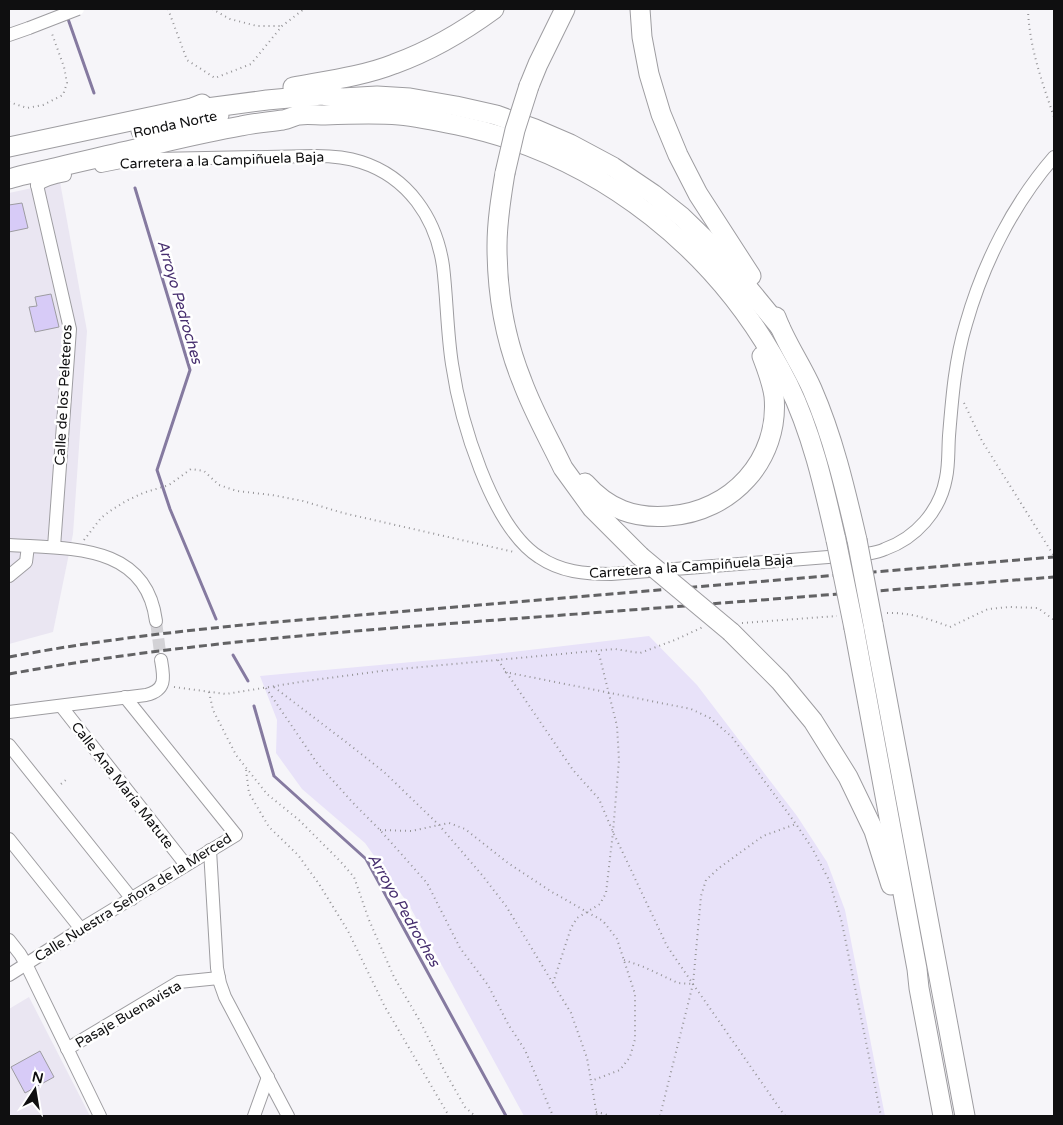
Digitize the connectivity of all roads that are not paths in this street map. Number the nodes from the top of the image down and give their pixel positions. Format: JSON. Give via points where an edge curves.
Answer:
{"nodes":[{"id":1,"x":78,"y":9,"type":"edge"},
{"id":2,"x":494,"y":9,"type":"edge"},
{"id":3,"x":565,"y":9,"type":"edge"},
{"id":4,"x":640,"y":9,"type":"edge"},
{"id":5,"x":9,"y":35,"type":"edge"},
{"id":6,"x":342,"y":98,"type":"junction"},
{"id":7,"x":192,"y":108,"type":"junction"},
{"id":8,"x":298,"y":115,"type":"junction"},
{"id":9,"x":9,"y":147,"type":"edge"},
{"id":10,"x":1054,"y":157,"type":"edge"},
{"id":11,"x":9,"y":160,"type":"edge"},
{"id":12,"x":9,"y":168,"type":"edge"},
{"id":13,"x":9,"y":179,"type":"edge"},
{"id":14,"x":9,"y":184,"type":"edge"},
{"id":15,"x":37,"y":185,"type":"junction"},
{"id":16,"x":752,"y":323,"type":"junction"},
{"id":17,"x":780,"y":327,"type":"junction"},
{"id":18,"x":549,"y":439,"type":"junction"},
{"id":19,"x":9,"y":545,"type":"edge"},
{"id":20,"x":28,"y":546,"type":"junction"},
{"id":21,"x":54,"y":548,"type":"junction"},
{"id":22,"x":9,"y":576,"type":"edge"},
{"id":23,"x":156,"y":621,"type":"tunnel mouth"},
{"id":24,"x":161,"y":660,"type":"tunnel mouth"},
{"id":25,"x":125,"y":697,"type":"junction"},
{"id":26,"x":61,"y":706,"type":"junction"},
{"id":27,"x":9,"y":712,"type":"edge"},
{"id":28,"x":9,"y":745,"type":"edge"},
{"id":29,"x":9,"y":839,"type":"edge"},
{"id":30,"x":210,"y":850,"type":"junction"},
{"id":31,"x":186,"y":865,"type":"junction"},
{"id":32,"x":132,"y":899,"type":"junction"},
{"id":33,"x":81,"y":929,"type":"junction"},
{"id":34,"x":9,"y":940,"type":"edge"},
{"id":35,"x":26,"y":964,"type":"junction"},
{"id":36,"x":9,"y":975,"type":"edge"},
{"id":37,"x":219,"y":978,"type":"junction"},
{"id":38,"x":919,"y":988,"type":"junction"},
{"id":39,"x":67,"y":1049,"type":"junction"},
{"id":40,"x":268,"y":1077,"type":"junction"},
{"id":41,"x":100,"y":1116,"type":"edge"},
{"id":42,"x":254,"y":1116,"type":"edge"},
{"id":43,"x":288,"y":1116,"type":"edge"},
{"id":44,"x":943,"y":1116,"type":"edge"},
{"id":45,"x":965,"y":1116,"type":"edge"}],
"edges":[{"from":1,"to":5,"type":"street","bridge":true},
{"from":2,"to":7,"type":"highway","via":[[434,47],[393,65],[207,102]]},
{"from":3,"to":18,"type":"highway","bridge":true,"via":[[538,64],[515,130],[505,173],[497,246],[504,318],[513,353],[522,381]]},
{"from":4,"to":17,"type":"highway","via":[[649,74],[678,154],[698,194],[773,310]]},
{"from":6,"to":7,"type":"highway","via":[[322,95]]},
{"from":6,"to":11,"type":"highway","name":"Ronda Norte","via":[[258,107]]},
{"from":6,"to":17,"type":"highway","via":[[410,98],[456,106],[535,129],[579,149],[613,167],[682,217],[712,246]]},
{"from":7,"to":9,"type":"highway"},
{"from":8,"to":12,"type":"highway","name":"Ronda Norte","via":[[244,118]]},
{"from":8,"to":13,"type":"highway","via":[[198,134]]},
{"from":8,"to":16,"type":"highway","via":[[401,115],[433,120],[478,129],[556,157],[600,180],[643,209],[688,246]]},
{"from":10,"to":15,"type":"street","name":"Carretera a la Campiñuela Baja","via":[[1027,192],[983,273],[965,325],[956,368],[946,478],[934,509],[913,534],[885,549],[866,554],[611,574],[586,574],[550,564],[529,550],[502,516],[478,462],[457,396],[442,265],[433,228],[424,210],[410,194],[379,169],[339,157],[155,159],[126,161],[52,178]]},
{"from":14,"to":15,"type":"street"},
{"from":15,"to":21,"type":"street","name":"Calle de los Peleteros","via":[[70,328]]},
{"from":16,"to":18,"type":"highway","via":[[756,344],[769,372],[774,417],[770,438],[754,471],[724,499],[683,515],[638,515],[617,508],[591,490]]},
{"from":16,"to":38,"type":"highway","bridge":true,"via":[[789,387],[824,485]]},
{"from":17,"to":45,"type":"highway","bridge":true,"via":[[812,389],[831,442],[879,619]]},
{"from":18,"to":38,"type":"highway","bridge":true,"via":[[563,468],[592,508],[640,556],[735,628],[813,721],[848,777],[874,832],[890,882],[908,967]]},
{"from":19,"to":20,"type":"street"},
{"from":20,"to":21,"type":"street"},
{"from":20,"to":22,"type":"street","via":[[26,562]]},
{"from":21,"to":23,"type":"street","via":[[98,554],[135,573],[150,596]]},
{"from":24,"to":25,"type":"street","via":[[163,675],[158,691]]},
{"from":25,"to":26,"type":"street"},
{"from":25,"to":30,"type":"street","name":"Calle Nuestra Señora de la Merced","via":[[236,835]]},
{"from":26,"to":27,"type":"street"},
{"from":26,"to":31,"type":"street","name":"Calle Ana María Matute"},
{"from":28,"to":32,"type":"street"},
{"from":29,"to":33,"type":"street"},
{"from":30,"to":31,"type":"street","name":"Calle Nuestra Señora de la Merced"},
{"from":30,"to":37,"type":"street"},
{"from":31,"to":32,"type":"street","name":"Calle Nuestra Señora de la Merced"},
{"from":32,"to":33,"type":"street","name":"Calle Nuestra Señora de la Merced"},
{"from":33,"to":35,"type":"street","name":"Calle Nuestra Señora de la Merced"},
{"from":34,"to":35,"type":"street"},
{"from":35,"to":36,"type":"street","name":"Calle Nuestra Señora de la Merced"},
{"from":35,"to":39,"type":"street"},
{"from":37,"to":39,"type":"street","name":"Pasaje Buenavista","via":[[179,982]]},
{"from":37,"to":40,"type":"street","via":[[225,997]]},
{"from":38,"to":44,"type":"highway"},
{"from":39,"to":41,"type":"street"},
{"from":40,"to":42,"type":"street"},
{"from":40,"to":43,"type":"street"}]}
